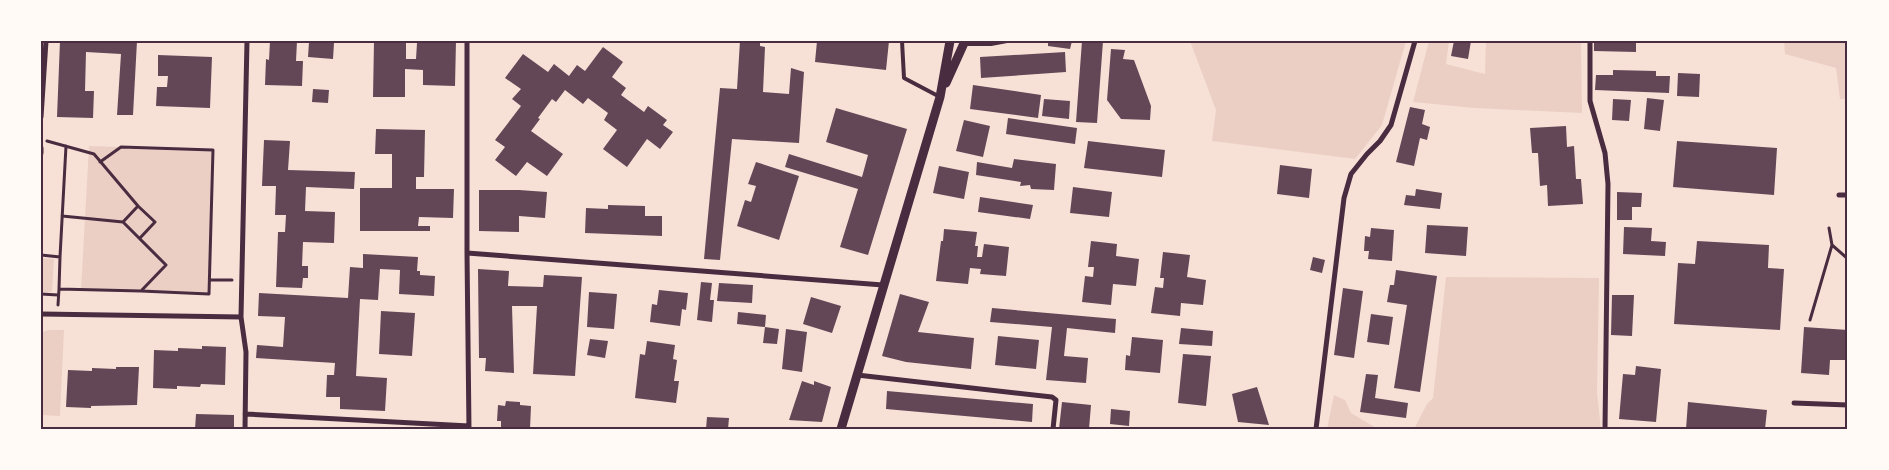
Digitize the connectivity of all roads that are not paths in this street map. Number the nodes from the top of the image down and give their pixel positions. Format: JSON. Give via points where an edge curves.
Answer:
{"nodes":[{"id":1,"x":46,"y":41,"type":"edge"},
{"id":2,"x":247,"y":41,"type":"edge"},
{"id":3,"x":467,"y":41,"type":"edge"},
{"id":4,"x":902,"y":41,"type":"edge"},
{"id":5,"x":950,"y":41,"type":"edge"},
{"id":6,"x":1007,"y":41,"type":"edge"},
{"id":7,"x":1415,"y":41,"type":"edge"},
{"id":8,"x":1590,"y":41,"type":"edge"},
{"id":9,"x":965,"y":42,"type":"edge"},
{"id":10,"x":940,"y":97,"type":"junction"},
{"id":11,"x":41,"y":117,"type":"edge"},
{"id":12,"x":41,"y":148,"type":"edge"},
{"id":13,"x":41,"y":153,"type":"edge"},
{"id":14,"x":1839,"y":195,"type":"dead end"},
{"id":15,"x":1848,"y":195,"type":"edge"},
{"id":16,"x":467,"y":253,"type":"junction"},
{"id":17,"x":883,"y":285,"type":"junction"},
{"id":18,"x":41,"y":314,"type":"edge"},
{"id":19,"x":241,"y":317,"type":"junction"},
{"id":20,"x":857,"y":375,"type":"junction"},
{"id":21,"x":1794,"y":403,"type":"dead end"},
{"id":22,"x":1848,"y":405,"type":"edge"},
{"id":23,"x":245,"y":414,"type":"junction"},
{"id":24,"x":469,"y":427,"type":"edge"},
{"id":25,"x":245,"y":429,"type":"edge"},
{"id":26,"x":841,"y":429,"type":"edge"},
{"id":27,"x":1053,"y":429,"type":"edge"},
{"id":28,"x":1316,"y":429,"type":"edge"},
{"id":29,"x":1605,"y":429,"type":"edge"}],
"edges":[{"from":1,"to":11,"type":"street"},
{"from":2,"to":19,"type":"street"},
{"from":3,"to":16,"type":"street"},
{"from":4,"to":10,"type":"lane","via":[[904,78]]},
{"from":5,"to":10,"type":"street"},
{"from":6,"to":9,"type":"lane","via":[[991,44]]},
{"from":7,"to":28,"type":"street","via":[[1391,125],[1351,174],[1344,198]]},
{"from":8,"to":29,"type":"street","via":[[1590,101],[1605,153],[1608,184]]},
{"from":9,"to":10,"type":"street"},
{"from":10,"to":17,"type":"street"},
{"from":12,"to":13,"type":"street"},
{"from":14,"to":15,"type":"street"},
{"from":16,"to":17,"type":"street"},
{"from":16,"to":24,"type":"street"},
{"from":17,"to":20,"type":"street"},
{"from":18,"to":19,"type":"street"},
{"from":19,"to":23,"type":"street","via":[[246,352]]},
{"from":20,"to":26,"type":"street"},
{"from":20,"to":27,"type":"street","via":[[1052,397],[1056,400]]},
{"from":21,"to":22,"type":"street"},
{"from":23,"to":24,"type":"street"},
{"from":23,"to":25,"type":"street"}]}
